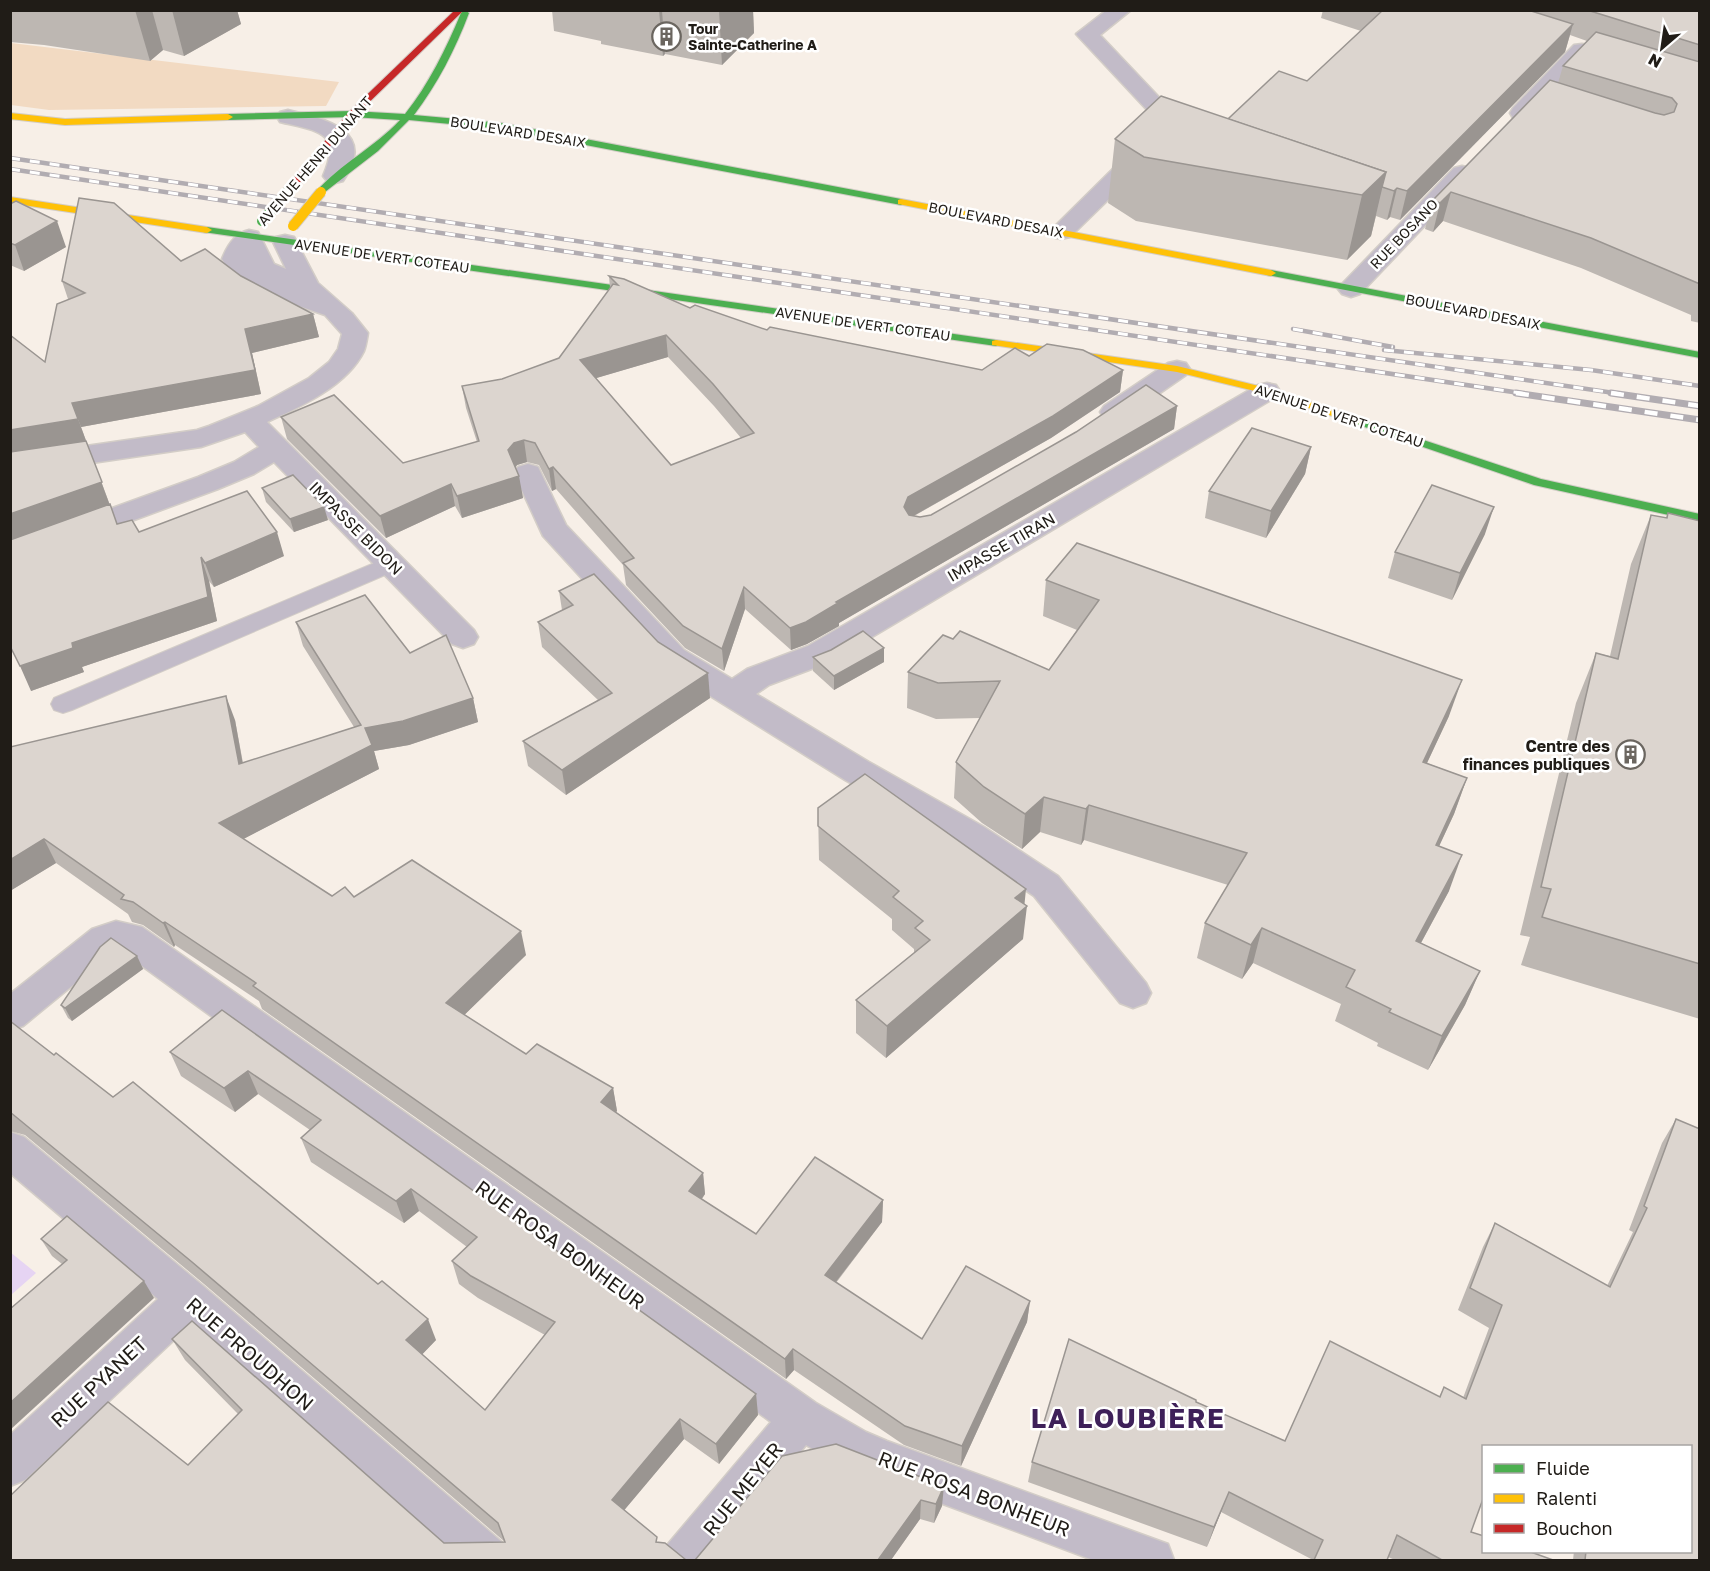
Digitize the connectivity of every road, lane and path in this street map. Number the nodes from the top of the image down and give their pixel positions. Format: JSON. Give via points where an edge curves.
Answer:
{"nodes":[{"id":1,"x":460,"y":10,"type":"edge"},
{"id":2,"x":466,"y":10,"type":"edge"},
{"id":3,"x":1122,"y":10,"type":"edge"},
{"id":4,"x":1559,"y":43,"type":"edge"},
{"id":5,"x":352,"y":114,"type":"junction"},
{"id":6,"x":10,"y":116,"type":"edge"},
{"id":7,"x":288,"y":117,"type":"junction"},
{"id":8,"x":409,"y":117,"type":"junction"},
{"id":9,"x":1504,"y":130,"type":"edge"},
{"id":10,"x":336,"y":134,"type":"junction"},
{"id":11,"x":1481,"y":154,"type":"edge"},
{"id":12,"x":328,"y":184,"type":"junction"},
{"id":13,"x":10,"y":200,"type":"edge"},
{"id":14,"x":255,"y":229,"type":"junction"},
{"id":15,"x":1061,"y":232,"type":"junction"},
{"id":16,"x":289,"y":234,"type":"junction"},
{"id":17,"x":307,"y":287,"type":"junction"},
{"id":18,"x":1351,"y":289,"type":"junction"},
{"id":19,"x":334,"y":312,"type":"junction"},
{"id":20,"x":1700,"y":355,"type":"edge"},
{"id":21,"x":1177,"y":369,"type":"junction"},
{"id":22,"x":1267,"y":391,"type":"junction"},
{"id":23,"x":248,"y":419,"type":"junction"},
{"id":24,"x":1091,"y":427,"type":"edge"},
{"id":25,"x":277,"y":448,"type":"junction"},
{"id":26,"x":10,"y":466,"type":"edge"},
{"id":27,"x":528,"y":472,"type":"dead end"},
{"id":28,"x":1700,"y":518,"type":"edge"},
{"id":29,"x":10,"y":556,"type":"edge"},
{"id":30,"x":391,"y":564,"type":"junction"},
{"id":31,"x":463,"y":637,"type":"dead end"},
{"id":32,"x":732,"y":696,"type":"junction"},
{"id":33,"x":63,"y":704,"type":"dead end"},
{"id":34,"x":1133,"y":993,"type":"dead end"},
{"id":35,"x":10,"y":1015,"type":"edge"},
{"id":36,"x":10,"y":1149,"type":"edge"},
{"id":37,"x":188,"y":1299,"type":"junction"},
{"id":38,"x":801,"y":1418,"type":"junction"},
{"id":39,"x":10,"y":1465,"type":"edge"},
{"id":40,"x":488,"y":1560,"type":"edge"},
{"id":41,"x":684,"y":1560,"type":"edge"},
{"id":42,"x":1152,"y":1560,"type":"edge"}],
"edges":[{"from":1,"to":5,"type":"street","name":"AVENUE HENRI DUNANT"},
{"from":2,"to":8,"type":"street","name":"AVENUE HENRI DUNANT","via":[[430,88]]},
{"from":3,"to":15,"type":"street","via":[[1087,34],[1161,111],[1159,152]]},
{"from":4,"to":9,"type":"street","via":[[1593,53],[1547,101]]},
{"from":5,"to":7,"type":"street","name":"BOULEVARD DESAIX"},
{"from":5,"to":8,"type":"street","name":"BOULEVARD DESAIX"},
{"from":5,"to":10,"type":"street","name":"AVENUE HENRI DUNANT"},
{"from":6,"to":7,"type":"street","name":"BOULEVARD DESAIX","via":[[65,122]]},
{"from":7,"to":10,"type":"street","name":"BOULEVARD DESAIX","via":[[319,124]]},
{"from":8,"to":12,"type":"street","name":"AVENUE HENRI DUNANT","via":[[381,145]]},
{"from":8,"to":15,"type":"street","name":"BOULEVARD DESAIX","via":[[502,126]]},
{"from":10,"to":12,"type":"street","via":[[345,147],[343,161]]},
{"from":10,"to":14,"type":"street","name":"AVENUE HENRI DUNANT","bridge":true},
{"from":11,"to":18,"type":"street","name":"RUE BOSANO","via":[[1391,232]]},
{"from":12,"to":16,"type":"street","name":"AVENUE HENRI DUNANT","bridge":true},
{"from":13,"to":14,"type":"street","name":"AVENUE DE VERT COTEAU"},
{"from":14,"to":16,"type":"street","name":"AVENUE DE VERT COTEAU"},
{"from":14,"to":17,"type":"street","via":[[260,263]]},
{"from":14,"to":19,"type":"street","via":[[234,259],[242,270]]},
{"from":15,"to":18,"type":"street","name":"BOULEVARD DESAIX"},
{"from":16,"to":17,"type":"street"},
{"from":16,"to":21,"type":"street","name":"AVENUE DE VERT COTEAU"},
{"from":17,"to":19,"type":"street"},
{"from":18,"to":20,"type":"street","name":"BOULEVARD DESAIX"},
{"from":19,"to":23,"type":"street","via":[[355,333],[356,341],[348,358],[322,382]]},
{"from":21,"to":22,"type":"street","name":"AVENUE DE VERT COTEAU"},
{"from":21,"to":24,"type":"street"},
{"from":22,"to":28,"type":"street","name":"AVENUE DE VERT COTEAU","via":[[1538,482]]},
{"from":22,"to":32,"type":"street","name":"IMPASSE TIRAN","via":[[819,654],[758,677]]},
{"from":23,"to":25,"type":"street","name":"IMPASSE BIDON"},
{"from":23,"to":26,"type":"street","via":[[187,441]]},
{"from":25,"to":29,"type":"street","via":[[208,483]]},
{"from":25,"to":30,"type":"street","name":"IMPASSE BIDON"},
{"from":27,"to":32,"type":"street","via":[[553,529],[561,538],[673,658]]},
{"from":30,"to":31,"type":"street","name":"IMPASSE BIDON"},
{"from":30,"to":33,"type":"lane"},
{"from":32,"to":34,"type":"street","via":[[972,836],[1046,886]]},
{"from":35,"to":38,"type":"street","name":"RUE ROSA BONHEUR","via":[[105,939],[116,935],[132,939]]},
{"from":36,"to":37,"type":"street","name":"RUE PROUDHON"},
{"from":37,"to":39,"type":"street","name":"RUE PYANET"},
{"from":37,"to":40,"type":"street","name":"RUE PROUDHON"},
{"from":38,"to":41,"type":"street","name":"RUE MEYER"},
{"from":38,"to":42,"type":"street","name":"RUE ROSA BONHEUR","via":[[884,1461]]}]}
